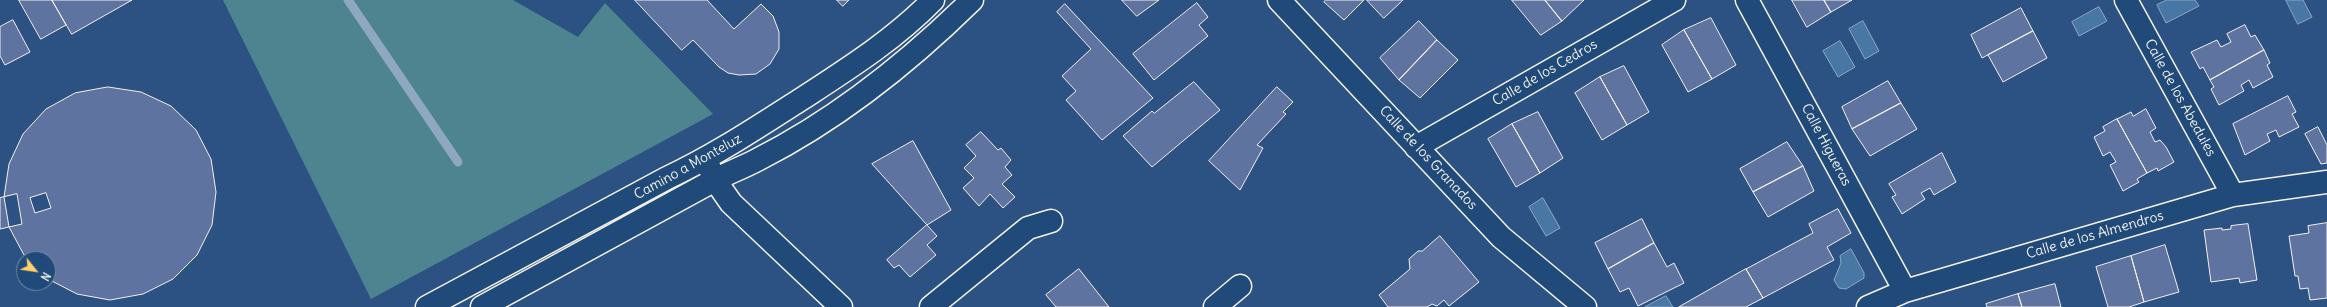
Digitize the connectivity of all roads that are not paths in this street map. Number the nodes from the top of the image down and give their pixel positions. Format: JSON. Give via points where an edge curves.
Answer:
{"nodes":[{"id":1,"x":932,"y":0,"type":"edge"},
{"id":2,"x":972,"y":0,"type":"edge"},
{"id":3,"x":1279,"y":0,"type":"edge"},
{"id":4,"x":1674,"y":0,"type":"edge"},
{"id":5,"x":1748,"y":0,"type":"edge"},
{"id":6,"x":2126,"y":0,"type":"edge"},
{"id":7,"x":1650,"y":6,"type":"edge"},
{"id":8,"x":1416,"y":147,"type":"junction"},
{"id":9,"x":706,"y":160,"type":"junction"},
{"id":10,"x":715,"y":180,"type":"junction"},
{"id":11,"x":2327,"y":182,"type":"edge"},
{"id":12,"x":2233,"y":195,"type":"junction"},
{"id":13,"x":1051,"y":221,"type":"dead end"},
{"id":14,"x":1240,"y":286,"type":"dead end"},
{"id":15,"x":1905,"y":291,"type":"junction"},
{"id":16,"x":427,"y":307,"type":"edge"},
{"id":17,"x":482,"y":307,"type":"edge"},
{"id":18,"x":841,"y":307,"type":"edge"},
{"id":19,"x":931,"y":307,"type":"edge"},
{"id":20,"x":1215,"y":307,"type":"edge"},
{"id":21,"x":1585,"y":307,"type":"edge"},
{"id":22,"x":1868,"y":307,"type":"edge"}],
"edges":[{"from":1,"to":9,"type":"street","name":"Camino a Monteluz","via":[[916,16],[854,65]]},
{"from":2,"to":10,"type":"street","name":"Camino a Monteluz","via":[[937,34],[871,87],[815,126],[757,160]]},
{"from":3,"to":8,"type":"street","name":"Calle de los Granados"},
{"from":4,"to":7,"type":"street","name":"Calle de los Cedros"},
{"from":5,"to":15,"type":"street","name":"Calle Higueras"},
{"from":6,"to":12,"type":"street","name":"Calle de los Abedules"},
{"from":7,"to":8,"type":"street","name":"Calle de los Cedros"},
{"from":8,"to":21,"type":"street","name":"Calle de los Granados","via":[[1501,237]]},
{"from":9,"to":10,"type":"street"},
{"from":9,"to":16,"type":"street","name":"Camino a Monteluz","via":[[667,178]]},
{"from":10,"to":17,"type":"street","name":"Camino a Monteluz"},
{"from":10,"to":18,"type":"street","via":[[731,203]]},
{"from":11,"to":12,"type":"street","name":"Calle de los Almendros"},
{"from":12,"to":15,"type":"street","name":"Calle de los Almendros"},
{"from":13,"to":19,"type":"street","via":[[1028,228]]},
{"from":14,"to":20,"type":"street"},
{"from":15,"to":22,"type":"street","name":"Calle de los Almendros"}]}
